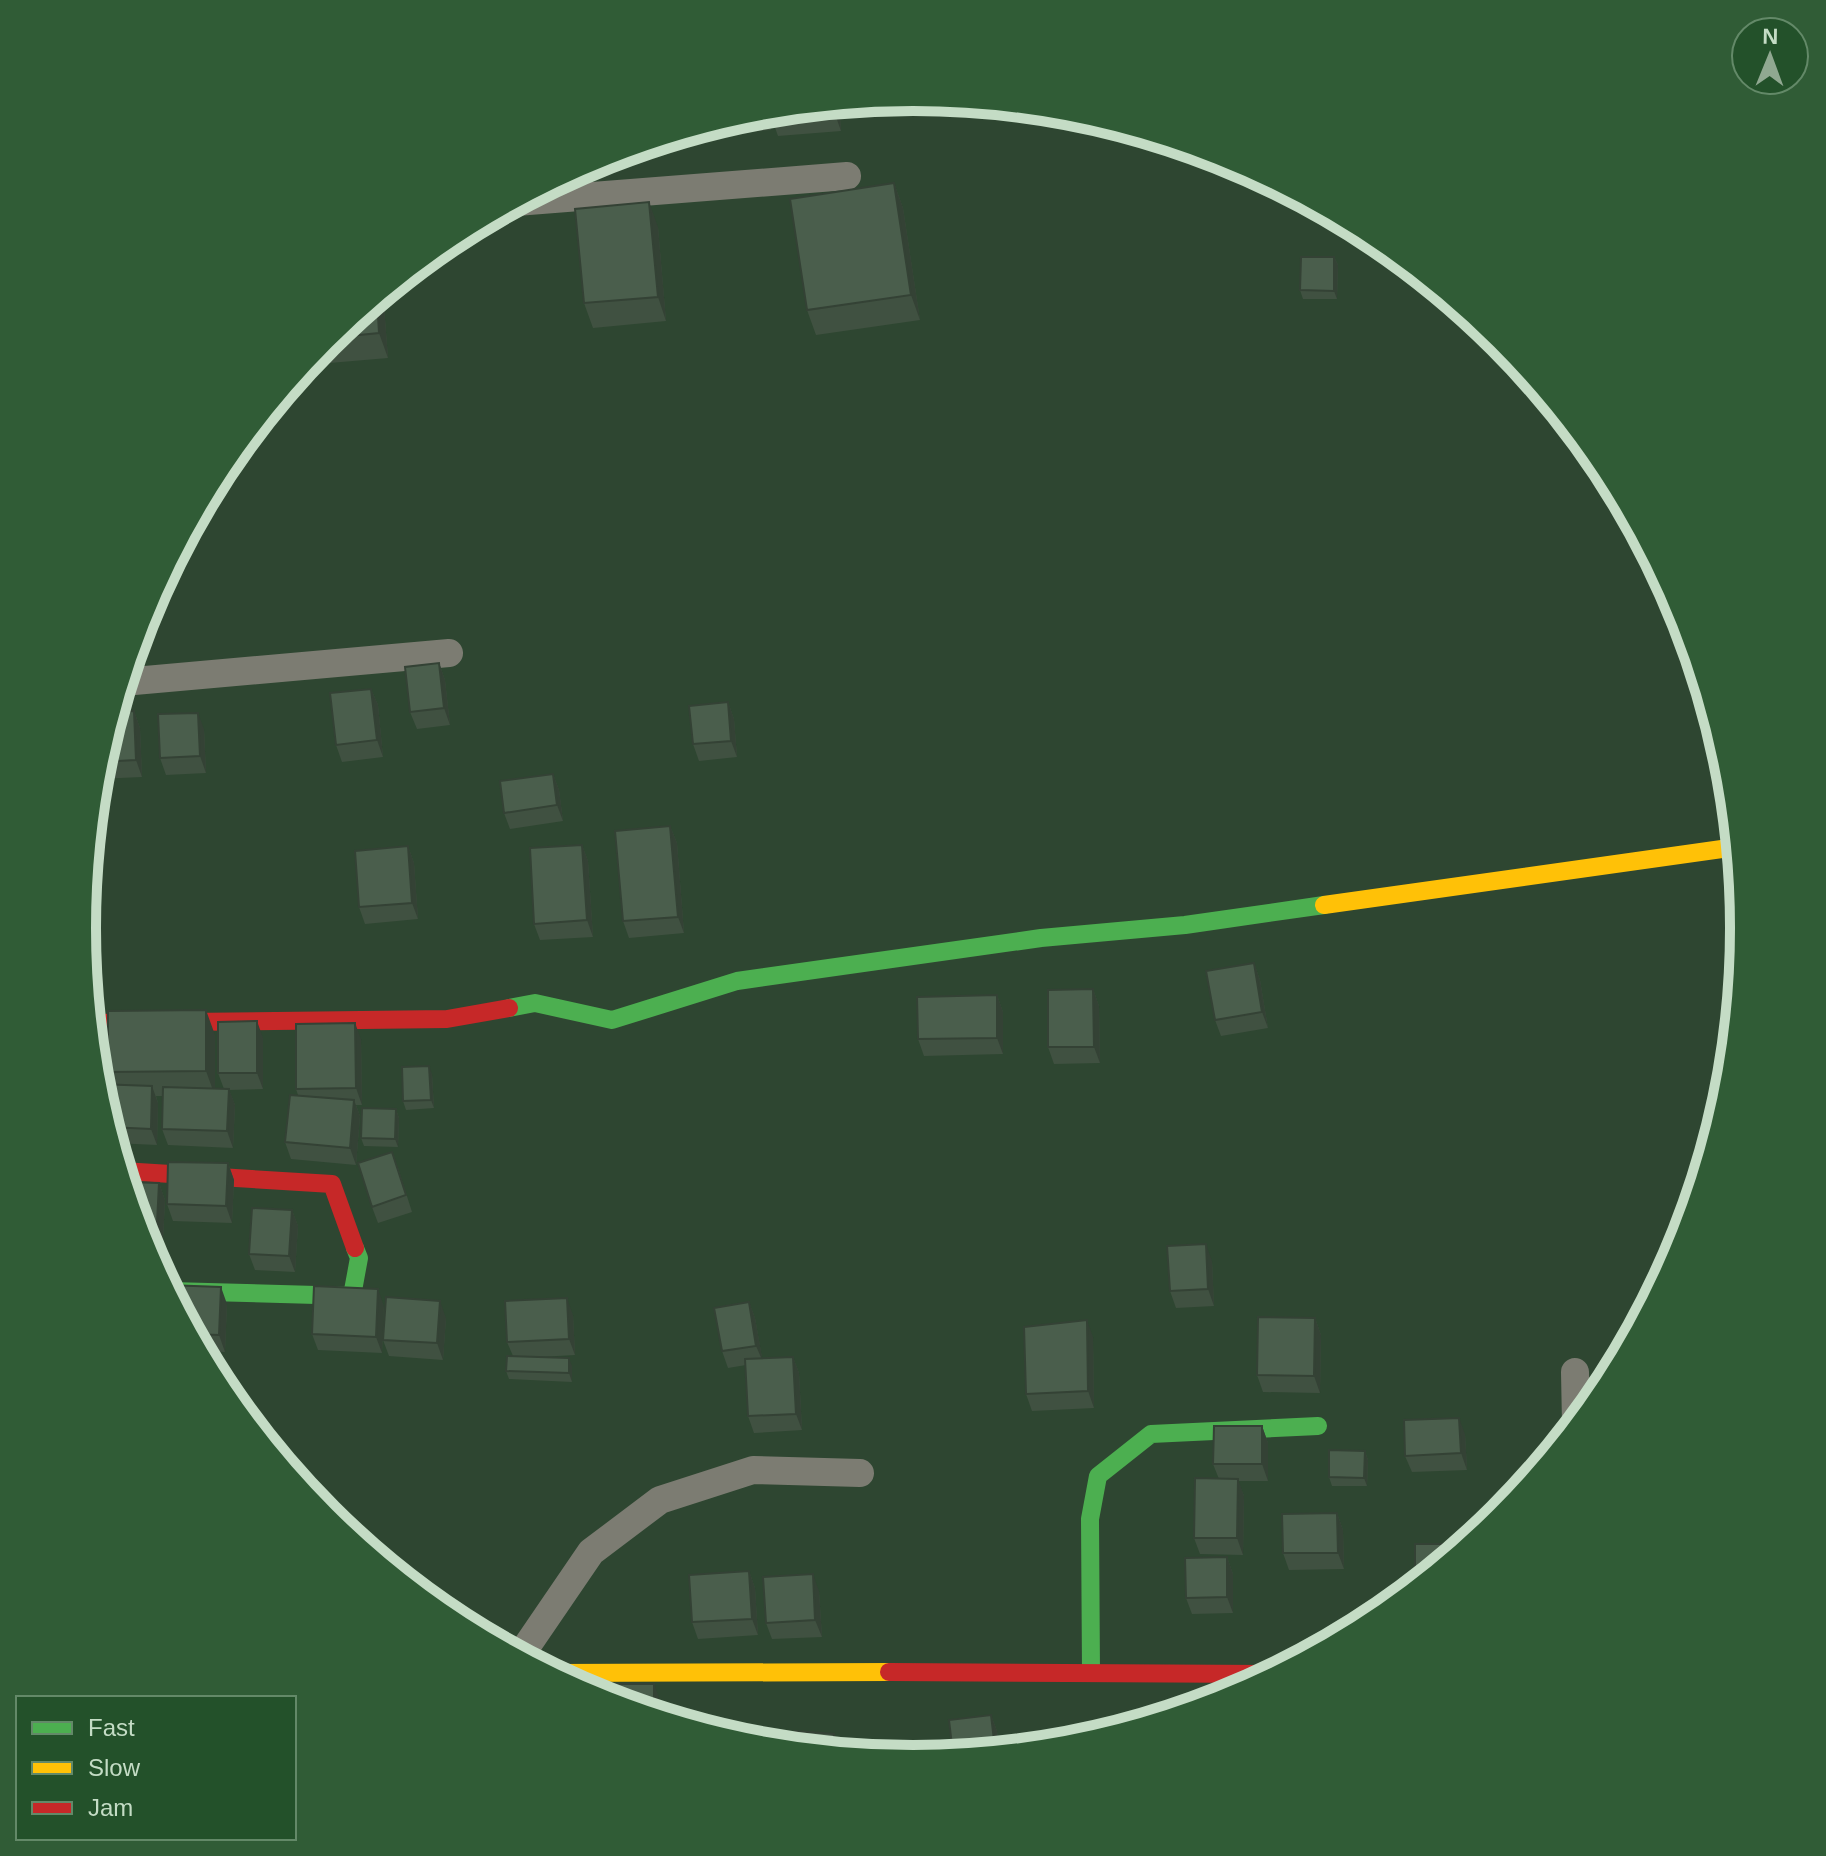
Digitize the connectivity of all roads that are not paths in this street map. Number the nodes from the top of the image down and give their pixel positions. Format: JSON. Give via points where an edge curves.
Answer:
{"nodes":[{"id":1,"x":847,"y":176,"type":"dead end"},
{"id":2,"x":543,"y":200,"type":"edge"},
{"id":3,"x":449,"y":653,"type":"dead end"},
{"id":4,"x":134,"y":681,"type":"edge"},
{"id":5,"x":1726,"y":848,"type":"edge"},
{"id":6,"x":102,"y":1023,"type":"edge"},
{"id":7,"x":133,"y":1172,"type":"edge"},
{"id":8,"x":181,"y":1291,"type":"edge"},
{"id":9,"x":1575,"y":1372,"type":"dead end"},
{"id":10,"x":1576,"y":1405,"type":"edge"},
{"id":11,"x":1318,"y":1426,"type":"dead end"},
{"id":12,"x":860,"y":1473,"type":"dead end"},
{"id":13,"x":526,"y":1647,"type":"edge"},
{"id":14,"x":1091,"y":1672,"type":"junction"},
{"id":15,"x":578,"y":1673,"type":"edge"},
{"id":16,"x":1246,"y":1674,"type":"edge"}],
"edges":[{"from":1,"to":2,"type":"street"},
{"from":3,"to":4,"type":"street"},
{"from":5,"to":6,"type":"street","via":[[1185,925],[1041,938],[737,981],[612,1020],[535,1003],[447,1019]]},
{"from":7,"to":8,"type":"street","via":[[332,1184],[359,1258],[352,1296]]},
{"from":9,"to":10,"type":"street"},
{"from":11,"to":14,"type":"street","via":[[1151,1434],[1098,1476],[1090,1519]]},
{"from":12,"to":13,"type":"street","via":[[753,1470],[660,1500],[591,1552]]},
{"from":14,"to":15,"type":"street"},
{"from":14,"to":16,"type":"street"}]}
